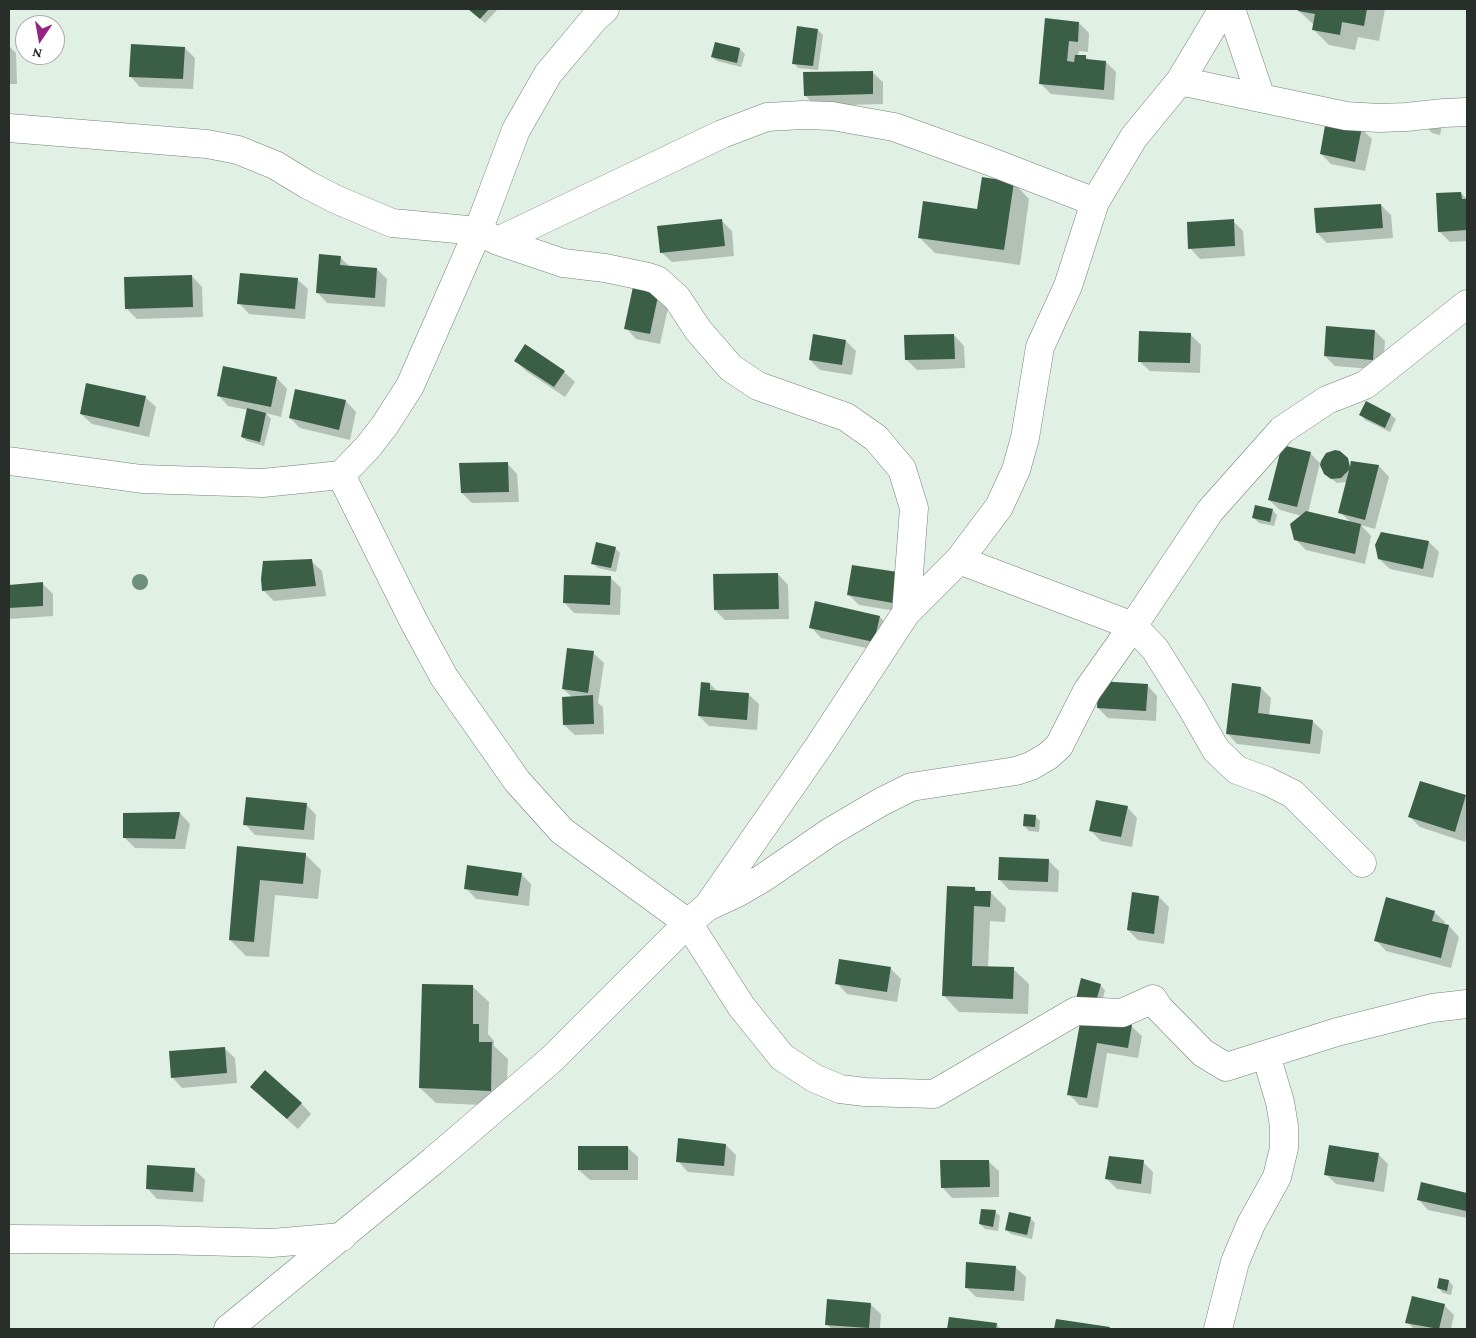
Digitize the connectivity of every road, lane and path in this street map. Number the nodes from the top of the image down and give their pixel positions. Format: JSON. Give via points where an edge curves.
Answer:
{"nodes":[{"id":1,"x":605,"y":9,"type":"edge"},
{"id":2,"x":1223,"y":9,"type":"edge"},
{"id":3,"x":1231,"y":9,"type":"edge"},
{"id":4,"x":1180,"y":81,"type":"junction"},
{"id":5,"x":1261,"y":98,"type":"junction"},
{"id":6,"x":1467,"y":112,"type":"edge"},
{"id":7,"x":9,"y":128,"type":"edge"},
{"id":8,"x":1095,"y":202,"type":"junction"},
{"id":9,"x":488,"y":236,"type":"junction"},
{"id":10,"x":1467,"y":304,"type":"edge"},
{"id":11,"x":9,"y":461,"type":"edge"},
{"id":12,"x":341,"y":475,"type":"junction"},
{"id":13,"x":959,"y":560,"type":"junction"},
{"id":14,"x":906,"y":613,"type":"junction"},
{"id":15,"x":1134,"y":626,"type":"junction"},
{"id":16,"x":1362,"y":862,"type":"dead end"},
{"id":17,"x":698,"y":915,"type":"junction"},
{"id":18,"x":1467,"y":1004,"type":"edge"},
{"id":19,"x":1266,"y":1055,"type":"junction"},
{"id":20,"x":342,"y":1237,"type":"junction"},
{"id":21,"x":9,"y":1239,"type":"edge"},
{"id":22,"x":228,"y":1329,"type":"edge"},
{"id":23,"x":1218,"y":1329,"type":"edge"}],
"edges":[{"from":1,"to":9,"type":"street","via":[[548,74],[516,130]]},
{"from":2,"to":4,"type":"street"},
{"from":3,"to":5,"type":"street"},
{"from":4,"to":5,"type":"street"},
{"from":4,"to":8,"type":"street","via":[[1134,137]]},
{"from":5,"to":6,"type":"street","via":[[1346,116],[1406,117]]},
{"from":7,"to":9,"type":"street","via":[[207,144],[238,150],[275,165],[335,199],[392,223]]},
{"from":8,"to":9,"type":"street","via":[[894,127],[832,116],[803,115],[767,118],[722,134]]},
{"from":8,"to":13,"type":"street","via":[[1068,286],[1040,347],[1025,438],[1016,470],[999,507]]},
{"from":9,"to":12,"type":"street","via":[[410,386],[368,447]]},
{"from":9,"to":14,"type":"street","via":[[563,263],[605,268],[657,280],[677,298],[698,330],[731,368],[758,386],[846,417],[876,438],[902,469],[914,508]]},
{"from":10,"to":15,"type":"street","via":[[1366,385],[1327,400],[1282,430],[1210,511]]},
{"from":11,"to":12,"type":"street","via":[[142,479],[263,483]]},
{"from":12,"to":17,"type":"street","via":[[444,677],[517,781],[562,831]]},
{"from":13,"to":14,"type":"street"},
{"from":13,"to":15,"type":"street"},
{"from":14,"to":17,"type":"street","via":[[818,746]]},
{"from":15,"to":16,"type":"street","via":[[1155,649],[1216,750],[1238,770],[1293,794]]},
{"from":15,"to":17,"type":"street","via":[[1087,691],[1060,746],[1048,756],[1016,771],[911,787],[830,832],[756,883]]},
{"from":17,"to":19,"type":"street","via":[[741,1006],[782,1056],[814,1078],[840,1089],[934,1094],[1076,1011],[1122,1013],[1153,999],[1203,1053],[1226,1067]]},
{"from":17,"to":20,"type":"street","via":[[552,1059]]},
{"from":18,"to":19,"type":"street","via":[[1432,1008],[1337,1032]]},
{"from":19,"to":23,"type":"street","via":[[1280,1102],[1284,1148],[1277,1177],[1235,1262]]},
{"from":20,"to":21,"type":"street","via":[[272,1243]]},
{"from":20,"to":22,"type":"street"}]}
